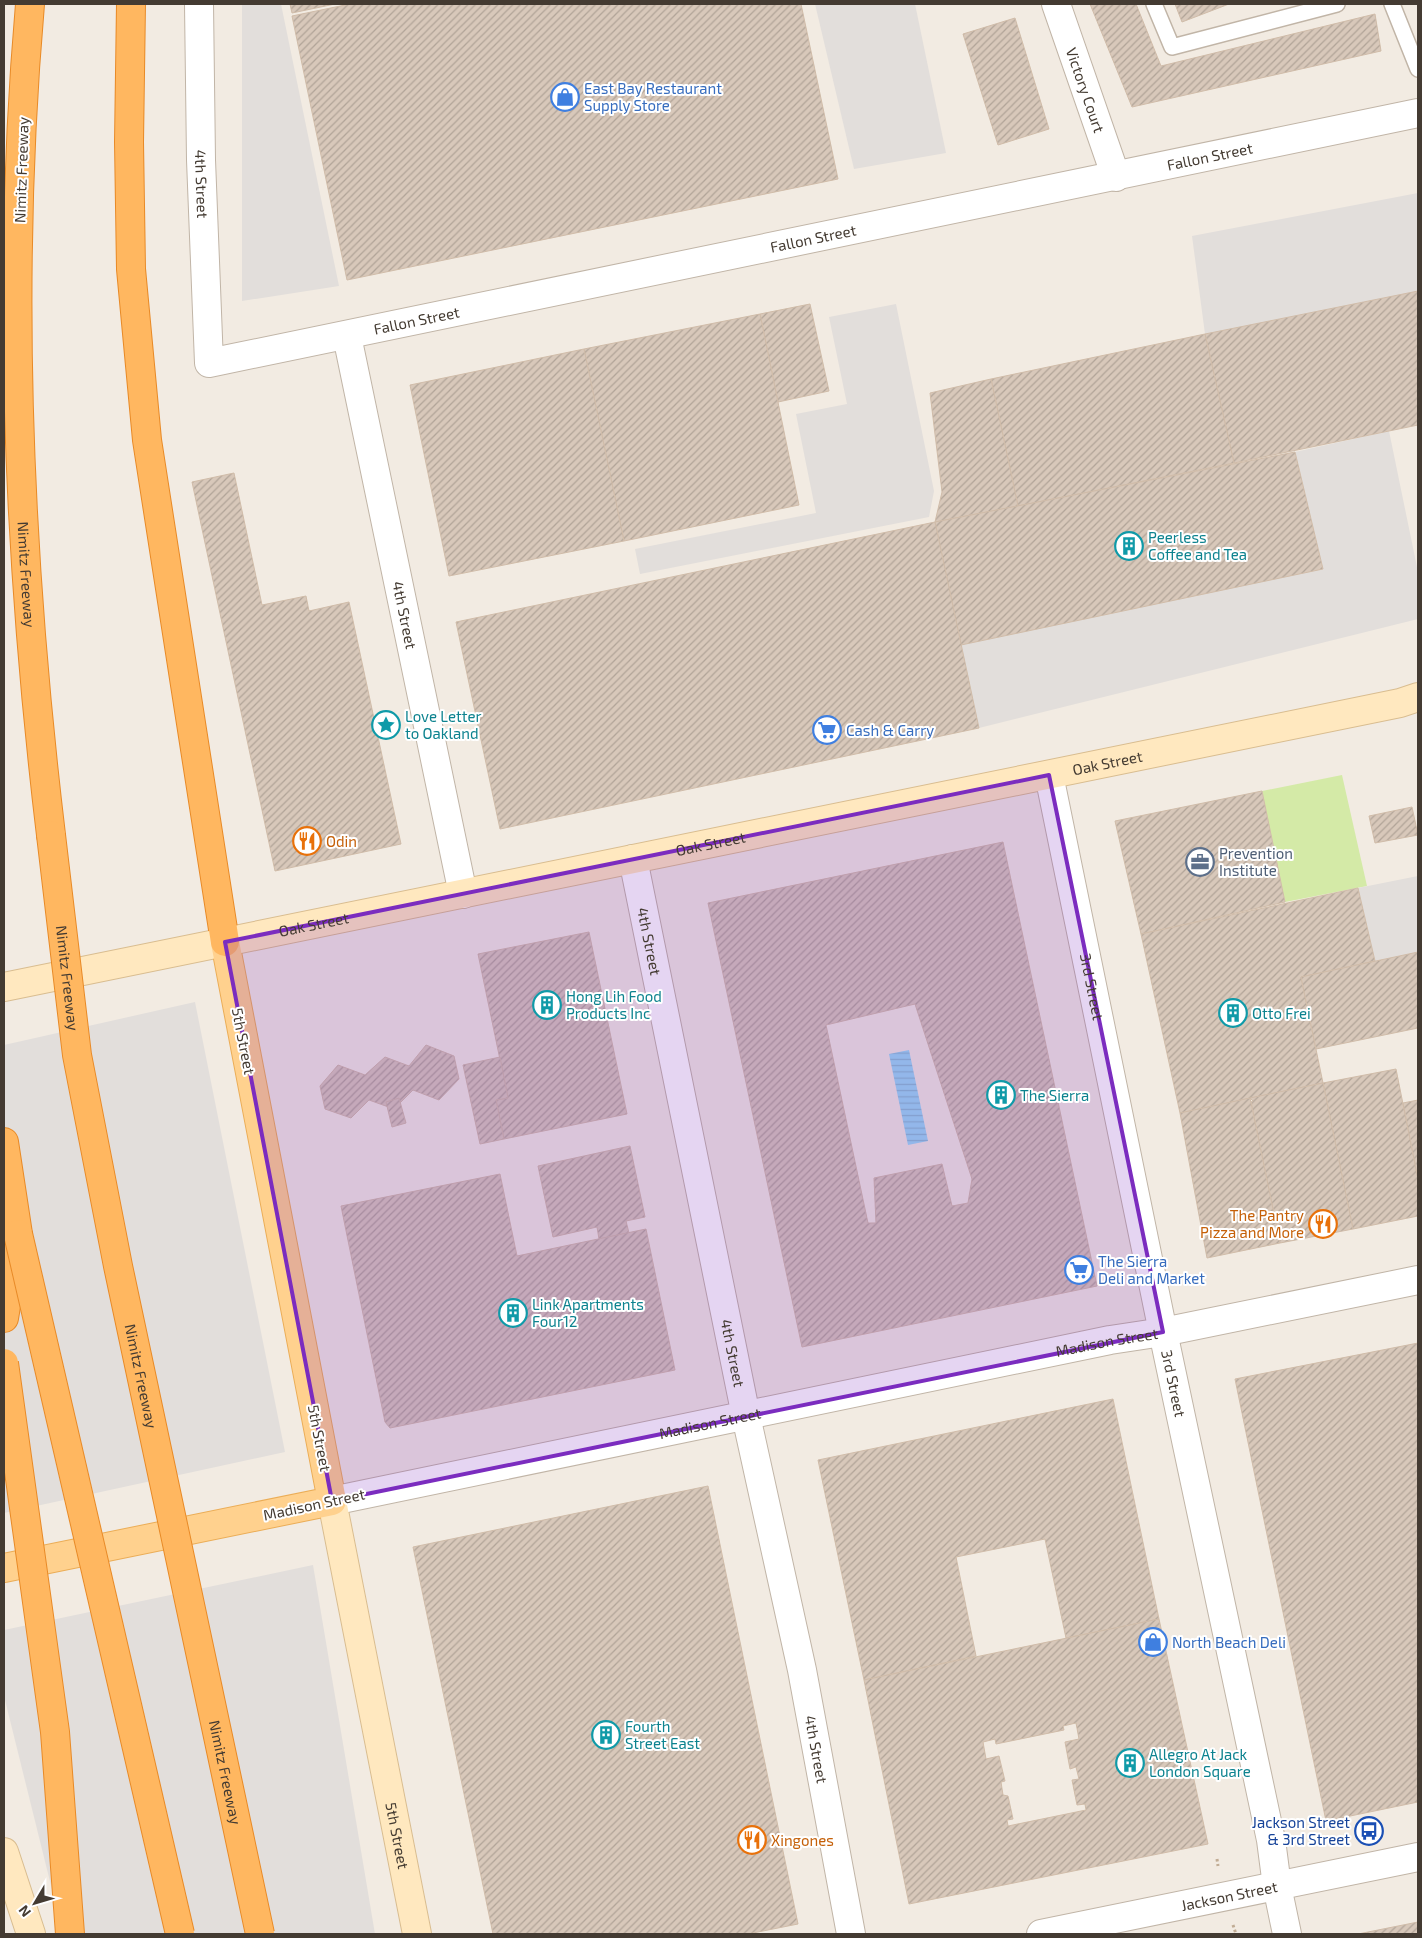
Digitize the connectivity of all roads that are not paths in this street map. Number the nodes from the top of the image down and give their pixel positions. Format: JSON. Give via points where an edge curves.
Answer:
{"nodes":[{"id":1,"x":30,"y":4,"type":"edge"},
{"id":2,"x":131,"y":4,"type":"edge"},
{"id":3,"x":198,"y":4,"type":"edge"},
{"id":4,"x":1056,"y":4,"type":"edge"},
{"id":5,"x":1154,"y":4,"type":"edge"},
{"id":6,"x":1337,"y":4,"type":"edge"},
{"id":7,"x":1392,"y":4,"type":"edge"},
{"id":8,"x":1291,"y":10,"type":"edge"},
{"id":9,"x":1418,"y":69,"type":"edge"},
{"id":10,"x":1418,"y":113,"type":"edge"},
{"id":11,"x":1116,"y":177,"type":"junction"},
{"id":12,"x":347,"y":336,"type":"junction"},
{"id":13,"x":210,"y":363,"type":"joint"},
{"id":14,"x":1418,"y":697,"type":"edge"},
{"id":15,"x":1049,"y":775,"type":"junction"},
{"id":16,"x":633,"y":859,"type":"junction"},
{"id":17,"x":464,"y":894,"type":"junction"},
{"id":18,"x":225,"y":942,"type":"junction"},
{"id":19,"x":4,"y":987,"type":"edge"},
{"id":20,"x":4,"y":1142,"type":"edge"},
{"id":21,"x":18,"y":1234,"type":"junction"},
{"id":22,"x":1418,"y":1280,"type":"edge"},
{"id":23,"x":4,"y":1318,"type":"edge"},
{"id":24,"x":1164,"y":1332,"type":"junction"},
{"id":25,"x":4,"y":1363,"type":"edge"},
{"id":26,"x":746,"y":1416,"type":"junction"},
{"id":27,"x":332,"y":1501,"type":"junction"},
{"id":28,"x":4,"y":1568,"type":"edge"},
{"id":29,"x":4,"y":1852,"type":"edge"},
{"id":30,"x":1418,"y":1857,"type":"edge"},
{"id":31,"x":1277,"y":1886,"type":"junction"},
{"id":32,"x":31,"y":1934,"type":"edge"},
{"id":33,"x":70,"y":1934,"type":"edge"},
{"id":34,"x":180,"y":1934,"type":"edge"},
{"id":35,"x":260,"y":1934,"type":"edge"},
{"id":36,"x":417,"y":1934,"type":"edge"},
{"id":37,"x":851,"y":1934,"type":"edge"},
{"id":38,"x":1041,"y":1934,"type":"edge"},
{"id":39,"x":1287,"y":1934,"type":"edge"}],
"edges":[{"from":1,"to":35,"type":"highway","name":"Nimitz Freeway","bridge":true,"via":[[18,258],[21,458],[34,673],[77,1055],[118,1266]]},
{"from":2,"to":18,"type":"highway","via":[[131,269],[147,440]]},
{"from":3,"to":13,"type":"street","name":"4th Street"},
{"from":4,"to":11,"type":"street","name":"Victory Court"},
{"from":5,"to":8,"type":"lane","via":[[1172,47]]},
{"from":6,"to":8,"type":"lane"},
{"from":7,"to":9,"type":"lane"},
{"from":10,"to":11,"type":"street","name":"Fallon Street"},
{"from":11,"to":12,"type":"street","name":"Fallon Street"},
{"from":12,"to":13,"type":"street","name":"Fallon Street"},
{"from":12,"to":17,"type":"street","name":"4th Street"},
{"from":14,"to":15,"type":"main road","name":"Oak Street"},
{"from":15,"to":16,"type":"main road","name":"Oak Street"},
{"from":15,"to":24,"type":"street","name":"3rd Street"},
{"from":16,"to":17,"type":"main road","name":"Oak Street"},
{"from":16,"to":26,"type":"street","name":"4th Street"},
{"from":17,"to":18,"type":"main road","name":"Oak Street"},
{"from":18,"to":19,"type":"main road","name":"Oak Street"},
{"from":18,"to":27,"type":"main road","name":"5th Street"},
{"from":20,"to":21,"type":"highway"},
{"from":21,"to":23,"type":"highway"},
{"from":21,"to":34,"type":"highway","bridge":true},
{"from":22,"to":24,"type":"street","name":"Madison Street"},
{"from":24,"to":26,"type":"street","name":"Madison Street","via":[[1110,1340]]},
{"from":24,"to":31,"type":"street","name":"3rd Street","via":[[1271,1840]]},
{"from":25,"to":33,"type":"highway","bridge":true,"via":[[56,1732]]},
{"from":26,"to":27,"type":"street","name":"Madison Street"},
{"from":26,"to":37,"type":"street","name":"4th Street","via":[[802,1670]]},
{"from":27,"to":28,"type":"main road","name":"Madison Street"},
{"from":27,"to":36,"type":"main road","name":"5th Street"},
{"from":29,"to":32,"type":"main road"},
{"from":30,"to":31,"type":"street","name":"Jackson Street"},
{"from":31,"to":38,"type":"street","name":"Jackson Street"},
{"from":31,"to":39,"type":"street","name":"3rd Street"}]}
